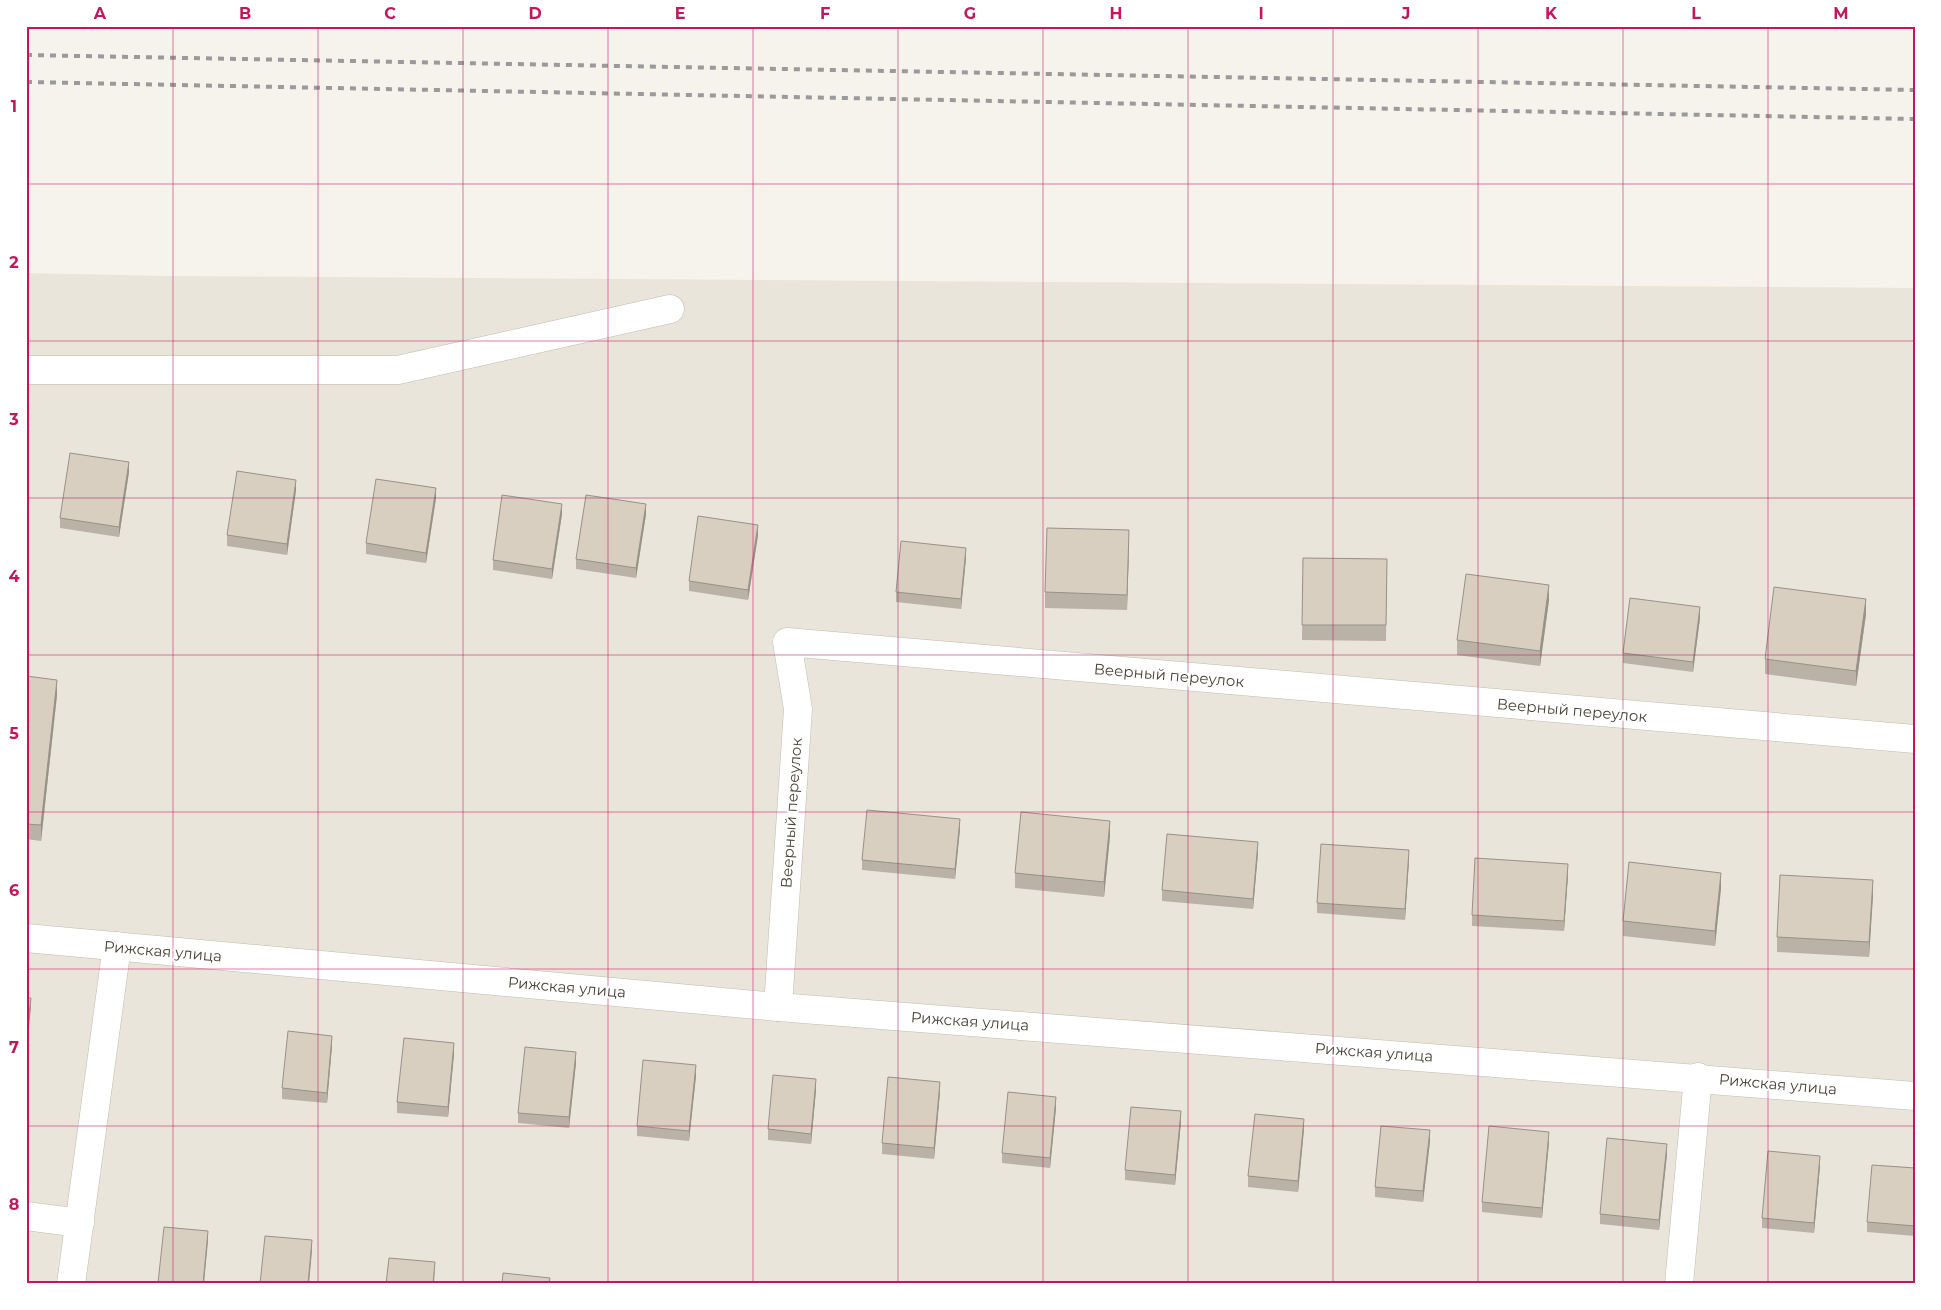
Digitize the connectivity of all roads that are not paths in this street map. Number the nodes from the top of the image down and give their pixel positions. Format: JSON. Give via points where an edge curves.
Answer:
{"nodes":[{"id":1,"x":670,"y":309,"type":"dead end"},
{"id":2,"x":26,"y":370,"type":"edge"},
{"id":3,"x":1915,"y":739,"type":"edge"},
{"id":4,"x":26,"y":938,"type":"edge"},
{"id":5,"x":117,"y":946,"type":"junction"},
{"id":6,"x":778,"y":1007,"type":"junction"},
{"id":7,"x":1698,"y":1077,"type":"junction"},
{"id":8,"x":1915,"y":1096,"type":"edge"},
{"id":9,"x":26,"y":1216,"type":"edge"},
{"id":10,"x":80,"y":1223,"type":"junction"},
{"id":11,"x":71,"y":1284,"type":"edge"},
{"id":12,"x":1680,"y":1284,"type":"edge"}],
"edges":[{"from":1,"to":2,"type":"street","via":[[398,370]]},
{"from":3,"to":6,"type":"street","name":"Веерный переулок","via":[[787,642],[798,709]]},
{"from":4,"to":5,"type":"street","name":"Рижская улица"},
{"from":5,"to":6,"type":"street","name":"Рижская улица"},
{"from":5,"to":10,"type":"street"},
{"from":6,"to":7,"type":"street","name":"Рижская улица"},
{"from":7,"to":8,"type":"street","name":"Рижская улица"},
{"from":7,"to":12,"type":"street"},
{"from":9,"to":10,"type":"street"},
{"from":10,"to":11,"type":"street"}]}
